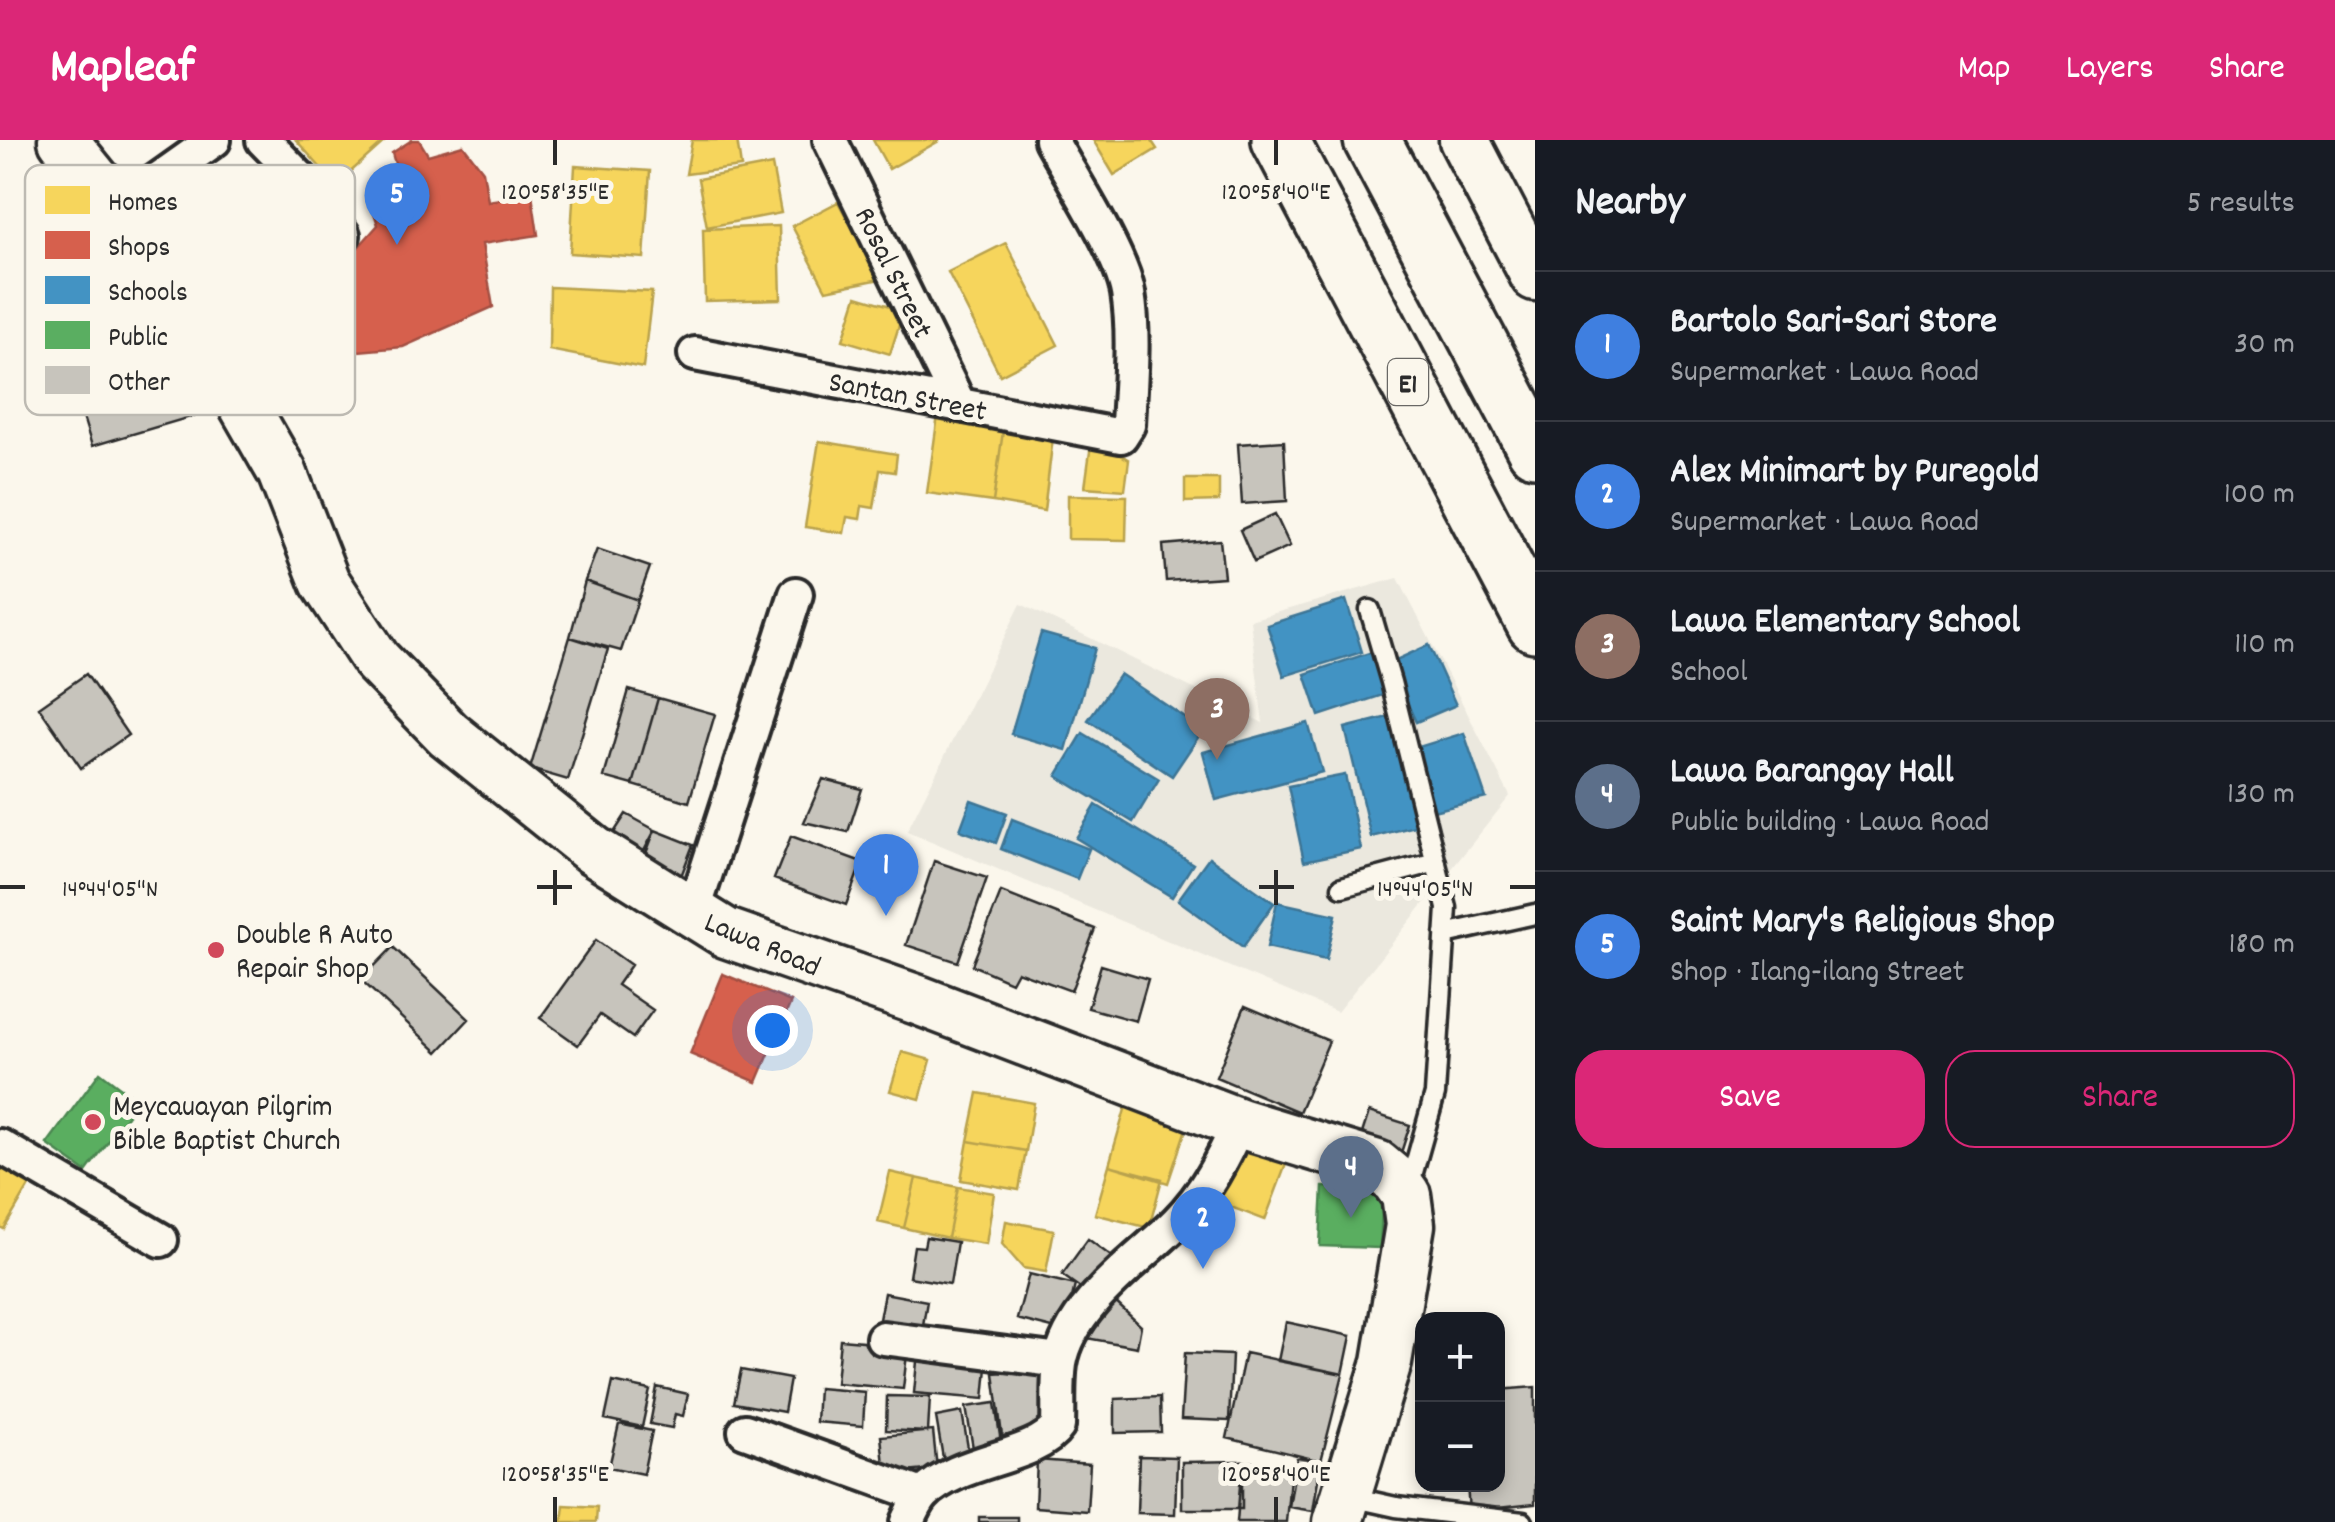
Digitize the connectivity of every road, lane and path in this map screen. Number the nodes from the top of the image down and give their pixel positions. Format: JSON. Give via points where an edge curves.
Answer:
{"nodes":[{"id":1,"x":63,"y":140,"type":"edge"},
{"id":2,"x":214,"y":140,"type":"edge"},
{"id":3,"x":263,"y":140,"type":"edge"},
{"id":4,"x":830,"y":140,"type":"edge"},
{"id":5,"x":1052,"y":140,"type":"edge"},
{"id":6,"x":1280,"y":140,"type":"edge"},
{"id":7,"x":1372,"y":140,"type":"edge"},
{"id":8,"x":1464,"y":140,"type":"edge"},
{"id":9,"x":83,"y":165,"type":"edge"},
{"id":10,"x":179,"y":165,"type":"edge"},
{"id":11,"x":287,"y":165,"type":"edge"},
{"id":12,"x":1535,"y":276,"type":"edge"},
{"id":13,"x":696,"y":354,"type":"dead end"},
{"id":14,"x":959,"y":404,"type":"junction"},
{"id":15,"x":249,"y":415,"type":"edge"},
{"id":16,"x":1535,"y":448,"type":"edge"},
{"id":17,"x":796,"y":594,"type":"dead end"},
{"id":18,"x":1370,"y":610,"type":"dead end"},
{"id":19,"x":1535,"y":624,"type":"edge"},
{"id":20,"x":1436,"y":862,"type":"junction"},
{"id":21,"x":1342,"y":888,"type":"dead end"},
{"id":22,"x":693,"y":913,"type":"junction"},
{"id":23,"x":1535,"y":914,"type":"edge"},
{"id":24,"x":1446,"y":934,"type":"junction"},
{"id":25,"x":1238,"y":1124,"type":"junction"},
{"id":26,"x":0,"y":1146,"type":"edge"},
{"id":27,"x":1406,"y":1195,"type":"junction"},
{"id":28,"x":161,"y":1240,"type":"dead end"},
{"id":29,"x":882,"y":1338,"type":"dead end"},
{"id":30,"x":1060,"y":1361,"type":"junction"},
{"id":31,"x":745,"y":1431,"type":"dead end"},
{"id":32,"x":915,"y":1509,"type":"edge"},
{"id":33,"x":1342,"y":1509,"type":"edge"},
{"id":34,"x":1523,"y":1522,"type":"edge"}],
"edges":[{"from":1,"to":9,"type":"street","name":"Lawa Road"},
{"from":2,"to":10,"type":"street"},
{"from":3,"to":11,"type":"street"},
{"from":4,"to":14,"type":"street","name":"Rosal Street"},
{"from":5,"to":14,"type":"street","name":"Santan Street","via":[[1128,291],[1128,426],[1121,436]]},
{"from":6,"to":19,"type":"highway","number":"E1"},
{"from":7,"to":16,"type":"highway"},
{"from":8,"to":12,"type":"street"},
{"from":13,"to":14,"type":"street","name":"Santan Street"},
{"from":15,"to":22,"type":"street","name":"Lawa Road","via":[[282,472],[325,582],[376,660],[448,734],[578,838]]},
{"from":17,"to":22,"type":"street"},
{"from":18,"to":20,"type":"lane"},
{"from":20,"to":21,"type":"lane"},
{"from":20,"to":24,"type":"lane"},
{"from":22,"to":25,"type":"street","name":"Lawa Road","via":[[726,933]]},
{"from":23,"to":24,"type":"lane"},
{"from":24,"to":27,"type":"lane","via":[[1434,1094]]},
{"from":25,"to":27,"type":"street","name":"Lawa Road","via":[[1378,1165]]},
{"from":25,"to":30,"type":"street","via":[[1210,1183],[1083,1312]]},
{"from":26,"to":28,"type":"street"},
{"from":27,"to":33,"type":"street","via":[[1410,1226],[1387,1362]]},
{"from":29,"to":30,"type":"street"},
{"from":30,"to":32,"type":"street","via":[[1052,1435],[958,1470]]},
{"from":31,"to":32,"type":"street"},
{"from":33,"to":34,"type":"lane"}]}
